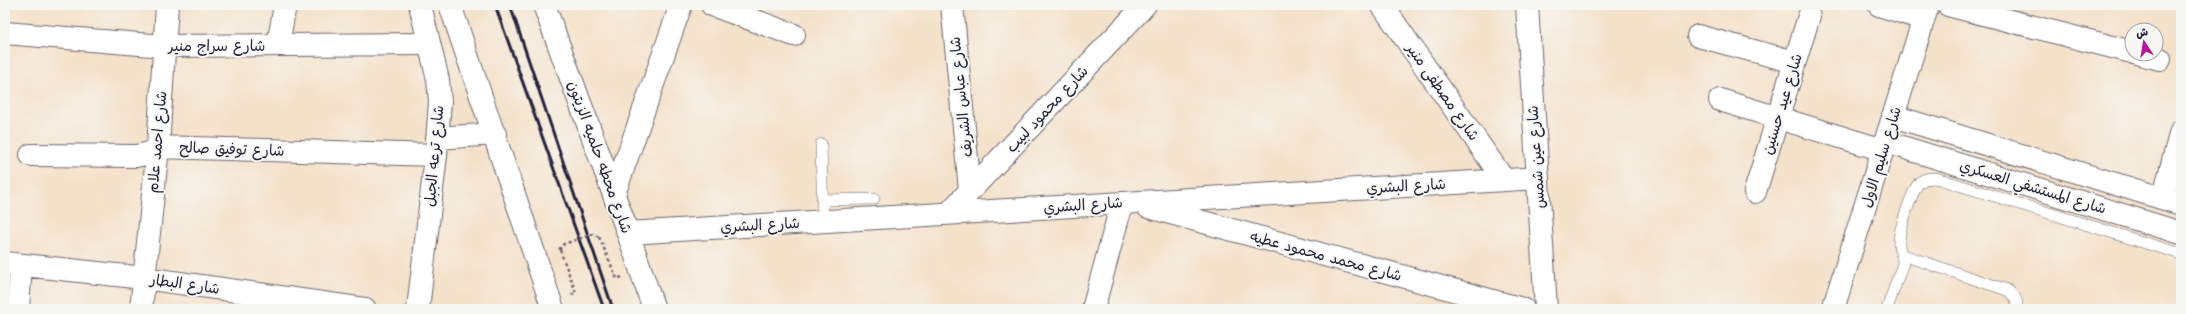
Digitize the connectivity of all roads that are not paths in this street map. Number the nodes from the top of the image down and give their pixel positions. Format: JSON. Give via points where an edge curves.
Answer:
{"nodes":[{"id":1,"x":167,"y":5,"type":"edge"},
{"id":2,"x":285,"y":5,"type":"edge"},
{"id":3,"x":420,"y":5,"type":"edge"},
{"id":4,"x":450,"y":5,"type":"edge"},
{"id":5,"x":544,"y":5,"type":"edge"},
{"id":6,"x":681,"y":5,"type":"edge"},
{"id":7,"x":712,"y":5,"type":"edge"},
{"id":8,"x":952,"y":5,"type":"edge"},
{"id":9,"x":1145,"y":5,"type":"edge"},
{"id":10,"x":1382,"y":5,"type":"edge"},
{"id":11,"x":1527,"y":5,"type":"edge"},
{"id":12,"x":1879,"y":5,"type":"edge"},
{"id":13,"x":1948,"y":5,"type":"edge"},
{"id":14,"x":1925,"y":12,"type":"edge"},
{"id":15,"x":1810,"y":16,"type":"dead end"},
{"id":16,"x":5,"y":33,"type":"edge"},
{"id":17,"x":794,"y":35,"type":"dead end"},
{"id":18,"x":1698,"y":36,"type":"dead end"},
{"id":19,"x":429,"y":44,"type":"junction"},
{"id":20,"x":278,"y":45,"type":"junction"},
{"id":21,"x":164,"y":46,"type":"junction"},
{"id":22,"x":2124,"y":50,"type":"edge"},
{"id":23,"x":1795,"y":62,"type":"junction"},
{"id":24,"x":1720,"y":100,"type":"dead end"},
{"id":25,"x":1893,"y":116,"type":"junction"},
{"id":26,"x":1778,"y":118,"type":"junction"},
{"id":27,"x":2181,"y":132,"type":"edge"},
{"id":28,"x":495,"y":134,"type":"junction"},
{"id":29,"x":821,"y":144,"type":"dead end"},
{"id":30,"x":436,"y":146,"type":"junction"},
{"id":31,"x":1885,"y":146,"type":"junction"},
{"id":32,"x":158,"y":147,"type":"junction"},
{"id":33,"x":31,"y":155,"type":"dead end"},
{"id":34,"x":1538,"y":178,"type":"junction"},
{"id":35,"x":1504,"y":180,"type":"junction"},
{"id":36,"x":970,"y":190,"type":"junction"},
{"id":37,"x":1755,"y":192,"type":"dead end"},
{"id":38,"x":614,"y":194,"type":"junction"},
{"id":39,"x":874,"y":198,"type":"dead end"},
{"id":40,"x":2172,"y":201,"type":"edge"},
{"id":41,"x":1126,"y":203,"type":"junction"},
{"id":42,"x":822,"y":211,"type":"junction"},
{"id":43,"x":949,"y":213,"type":"junction"},
{"id":44,"x":2181,"y":232,"type":"edge"},
{"id":45,"x":628,"y":233,"type":"junction"},
{"id":46,"x":2181,"y":254,"type":"edge"},
{"id":47,"x":1903,"y":256,"type":"junction"},
{"id":48,"x":13,"y":264,"type":"edge"},
{"id":49,"x":144,"y":278,"type":"junction"},
{"id":50,"x":1837,"y":308,"type":"edge"},
{"id":51,"x":18,"y":309,"type":"edge"},
{"id":52,"x":141,"y":309,"type":"edge"},
{"id":53,"x":365,"y":309,"type":"edge"},
{"id":54,"x":418,"y":309,"type":"edge"},
{"id":55,"x":554,"y":309,"type":"edge"},
{"id":56,"x":654,"y":309,"type":"edge"},
{"id":57,"x":1092,"y":309,"type":"edge"},
{"id":58,"x":1523,"y":309,"type":"edge"},
{"id":59,"x":1546,"y":309,"type":"edge"},
{"id":60,"x":1887,"y":309,"type":"edge"},
{"id":61,"x":2016,"y":309,"type":"edge"}],
"edges":[{"from":1,"to":21,"type":"street","name":"شارع احمد علام"},
{"from":2,"to":20,"type":"street"},
{"from":3,"to":19,"type":"street","name":"شارع ترعه الجبل"},
{"from":4,"to":28,"type":"street","via":[[484,109]]},
{"from":5,"to":38,"type":"street","name":"شارع محطه حلميه الزيتون"},
{"from":6,"to":38,"type":"street"},
{"from":7,"to":17,"type":"street"},
{"from":8,"to":36,"type":"street","name":"شارع عباس الشريف"},
{"from":9,"to":36,"type":"street","name":"شارع محمود لبيب"},
{"from":10,"to":35,"type":"street","name":"شارع مصطفى منير"},
{"from":11,"to":34,"type":"street","name":"شارع عين شمس"},
{"from":12,"to":14,"type":"street"},
{"from":13,"to":22,"type":"street"},
{"from":14,"to":25,"type":"street","name":"شارع سليم الاول"},
{"from":15,"to":23,"type":"street","name":"شارع عيد حسنين"},
{"from":16,"to":21,"type":"street","name":"شارع سراج منير"},
{"from":18,"to":23,"type":"street"},
{"from":19,"to":20,"type":"street","name":"شارع سراج منير"},
{"from":19,"to":30,"type":"street","name":"شارع ترعه الجبل","via":[[438,80],[440,101]]},
{"from":20,"to":21,"type":"street","name":"شارع سراج منير"},
{"from":21,"to":32,"type":"street","name":"شارع احمد علام"},
{"from":23,"to":26,"type":"street","name":"شارع عيد حسنين"},
{"from":24,"to":26,"type":"street","name":"شارع المستشفي العسكري"},
{"from":25,"to":31,"type":"street","name":"شارع سليم الاول"},
{"from":25,"to":40,"type":"street","name":"شارع المستشفي العسكري"},
{"from":26,"to":31,"type":"street","name":"شارع المستشفي العسكري"},
{"from":26,"to":37,"type":"street","name":"شارع عيد حسنين"},
{"from":27,"to":40,"type":"street"},
{"from":28,"to":30,"type":"street","name":"شارع توفيق صالح"},
{"from":28,"to":55,"type":"street"},
{"from":29,"to":42,"type":"lane"},
{"from":30,"to":32,"type":"street","name":"شارع توفيق صالح"},
{"from":30,"to":54,"type":"street","name":"شارع ترعه الجبل"},
{"from":31,"to":44,"type":"street","name":"شارع المستشفي العسكري"},
{"from":31,"to":50,"type":"street","name":"شارع سليم الاول"},
{"from":32,"to":33,"type":"street","name":"شارع توفيق صالح","via":[[150,153],[136,156]]},
{"from":32,"to":49,"type":"street","name":"شارع احمد علام"},
{"from":34,"to":35,"type":"street","name":"شارع البشري"},
{"from":34,"to":59,"type":"street","name":"شارع عين شمس"},
{"from":35,"to":41,"type":"street","name":"شارع البشري"},
{"from":36,"to":43,"type":"street","name":"شارع محمود لبيب"},
{"from":38,"to":45,"type":"street","name":"شارع محطه حلميه الزيتون"},
{"from":39,"to":42,"type":"lane"},
{"from":41,"to":43,"type":"street","name":"شارع البشري"},
{"from":41,"to":57,"type":"street"},
{"from":41,"to":58,"type":"street","name":"شارع محمد محمود عطيه"},
{"from":42,"to":43,"type":"street","name":"شارع البشري"},
{"from":42,"to":45,"type":"street","name":"شارع البشري"},
{"from":45,"to":56,"type":"street","name":"شارع محطه حلميه الزيتون"},
{"from":46,"to":47,"type":"lane","via":[[1936,178],[1928,178],[1920,182],[1915,189],[1899,240]]},
{"from":47,"to":60,"type":"lane","via":[[1903,263]]},
{"from":47,"to":61,"type":"lane","via":[[2007,290],[2015,296],[2018,304]]},
{"from":48,"to":49,"type":"street","name":"شارع البطار"},
{"from":48,"to":51,"type":"street"},
{"from":49,"to":52,"type":"street","name":"شارع احمد علام"},
{"from":49,"to":53,"type":"street","name":"شارع البطار"}]}
